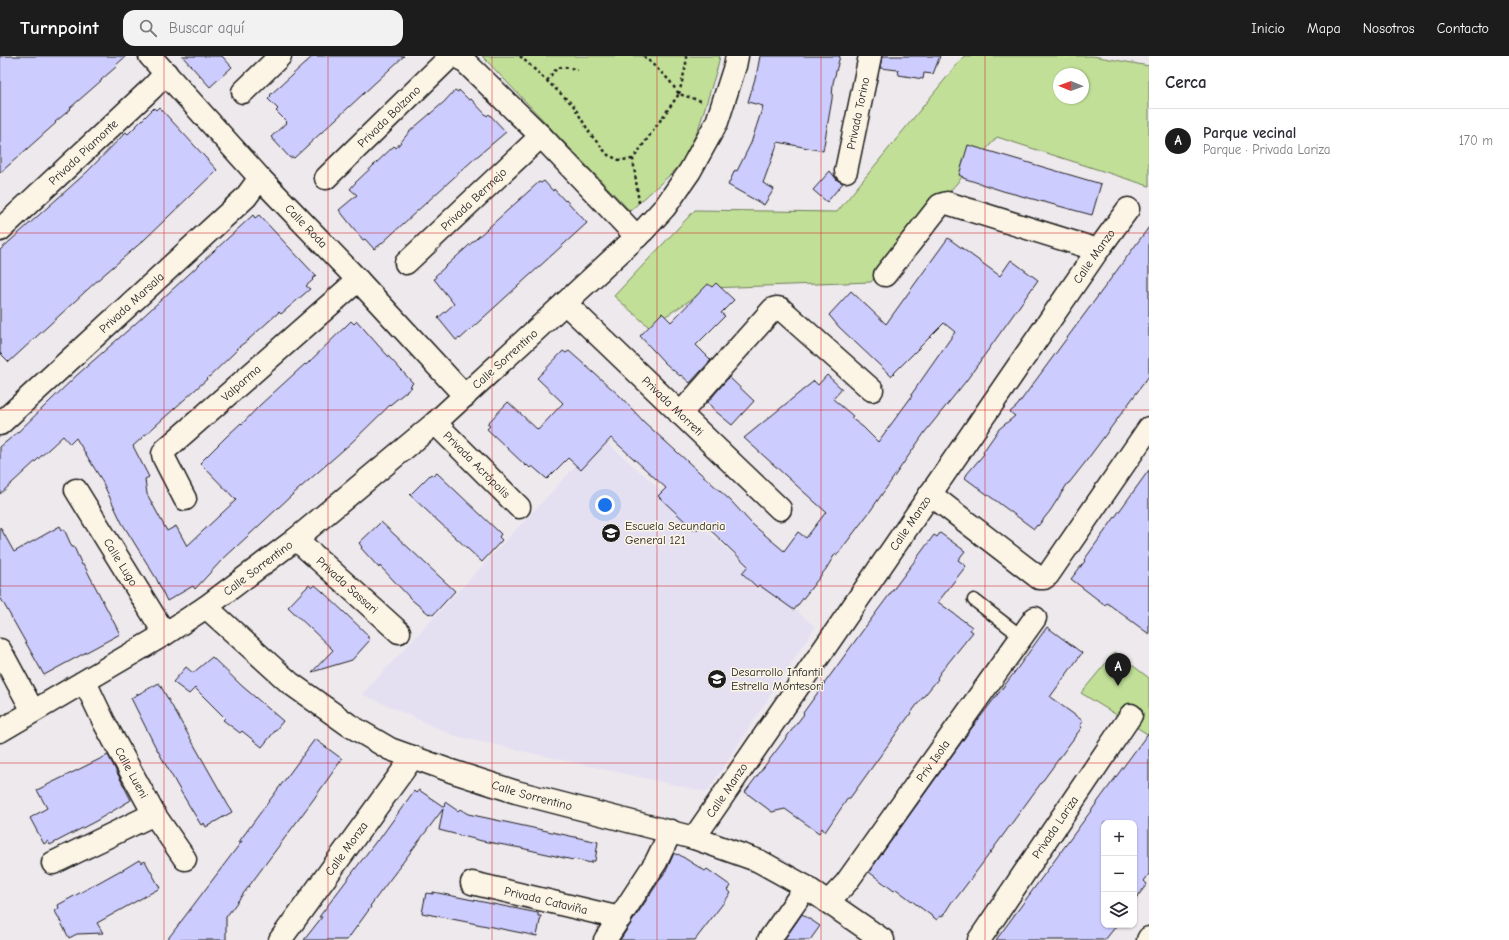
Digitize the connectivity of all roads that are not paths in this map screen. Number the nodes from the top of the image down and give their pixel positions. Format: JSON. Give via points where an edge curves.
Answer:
{"nodes":[{"id":1,"x":150,"y":56,"type":"edge"},
{"id":2,"x":280,"y":56,"type":"edge"},
{"id":3,"x":452,"y":56,"type":"edge"},
{"id":4,"x":460,"y":56,"type":"edge"},
{"id":5,"x":737,"y":56,"type":"edge"},
{"id":6,"x":870,"y":56,"type":"edge"},
{"id":7,"x":166,"y":73,"type":"junction"},
{"id":8,"x":243,"y":92,"type":"dead end"},
{"id":9,"x":541,"y":136,"type":"junction"},
{"id":10,"x":846,"y":171,"type":"dead end"},
{"id":11,"x":260,"y":178,"type":"junction"},
{"id":12,"x":326,"y":178,"type":"dead end"},
{"id":13,"x":1128,"y":209,"type":"dead end"},
{"id":14,"x":0,"y":230,"type":"edge"},
{"id":15,"x":640,"y":234,"type":"junction"},
{"id":16,"x":1098,"y":250,"type":"junction"},
{"id":17,"x":406,"y":263,"type":"dead end"},
{"id":18,"x":885,"y":275,"type":"dead end"},
{"id":19,"x":358,"y":280,"type":"junction"},
{"id":20,"x":565,"y":303,"type":"junction"},
{"id":21,"x":872,"y":390,"type":"dead end"},
{"id":22,"x":465,"y":396,"type":"junction"},
{"id":23,"x":680,"y":414,"type":"junction"},
{"id":24,"x":435,"y":423,"type":"junction"},
{"id":25,"x":0,"y":424,"type":"edge"},
{"id":26,"x":1149,"y":428,"type":"edge"},
{"id":27,"x":76,"y":490,"type":"dead end"},
{"id":28,"x":930,"y":494,"type":"junction"},
{"id":29,"x":185,"y":499,"type":"dead end"},
{"id":30,"x":519,"y":507,"type":"dead end"},
{"id":31,"x":780,"y":509,"type":"dead end"},
{"id":32,"x":296,"y":539,"type":"junction"},
{"id":33,"x":974,"y":600,"type":"dead end"},
{"id":34,"x":206,"y":607,"type":"junction"},
{"id":35,"x":1035,"y":618,"type":"dead end"},
{"id":36,"x":399,"y":632,"type":"dead end"},
{"id":37,"x":166,"y":634,"type":"junction"},
{"id":38,"x":1022,"y":637,"type":"junction"},
{"id":39,"x":0,"y":650,"type":"edge"},
{"id":40,"x":85,"y":682,"type":"junction"},
{"id":41,"x":33,"y":711,"type":"junction"},
{"id":42,"x":1131,"y":715,"type":"dead end"},
{"id":43,"x":0,"y":731,"type":"edge"},
{"id":44,"x":413,"y":757,"type":"junction"},
{"id":45,"x":154,"y":814,"type":"junction"},
{"id":46,"x":671,"y":831,"type":"junction"},
{"id":47,"x":694,"y":838,"type":"junction"},
{"id":48,"x":185,"y":859,"type":"dead end"},
{"id":49,"x":53,"y":863,"type":"dead end"},
{"id":50,"x":472,"y":883,"type":"dead end"},
{"id":51,"x":806,"y":887,"type":"junction"},
{"id":52,"x":828,"y":902,"type":"junction"},
{"id":53,"x":620,"y":918,"type":"junction"},
{"id":54,"x":280,"y":940,"type":"edge"},
{"id":55,"x":604,"y":940,"type":"edge"},
{"id":56,"x":769,"y":940,"type":"edge"},
{"id":57,"x":883,"y":940,"type":"edge"},
{"id":58,"x":979,"y":940,"type":"edge"}],
"edges":[{"from":1,"to":7,"type":"street","name":"Calle Roda"},
{"from":2,"to":8,"type":"street"},
{"from":3,"to":12,"type":"street","name":"Privada Bolzano"},
{"from":4,"to":9,"type":"street"},
{"from":5,"to":15,"type":"street","name":"Calle Sorrentino","via":[[717,122],[690,171],[665,207]]},
{"from":6,"to":10,"type":"street","name":"Privada Torino"},
{"from":7,"to":11,"type":"street","name":"Calle Roda"},
{"from":7,"to":14,"type":"street","name":"Privada Piamonte"},
{"from":9,"to":15,"type":"street"},
{"from":9,"to":17,"type":"street","name":"Privada Bermejo"},
{"from":11,"to":19,"type":"street","name":"Calle Roda"},
{"from":11,"to":25,"type":"street","name":"Privada Marsala","via":[[246,197]]},
{"from":13,"to":16,"type":"street","name":"Calle Manzo"},
{"from":15,"to":20,"type":"street","name":"Calle Sorrentino"},
{"from":16,"to":18,"type":"street","via":[[943,203]]},
{"from":16,"to":28,"type":"street","name":"Calle Manzo"},
{"from":19,"to":22,"type":"street","name":"Calle Roda"},
{"from":19,"to":29,"type":"street","name":"Valparma","via":[[165,450],[164,458]]},
{"from":20,"to":22,"type":"street","name":"Calle Sorrentino"},
{"from":20,"to":23,"type":"street","name":"Privada Morreti"},
{"from":21,"to":23,"type":"street","via":[[781,309],[772,308]]},
{"from":22,"to":24,"type":"street","name":"Calle Sorrentino"},
{"from":23,"to":31,"type":"street","name":"Privada Morreti"},
{"from":24,"to":30,"type":"street","name":"Privada Acrópolis"},
{"from":24,"to":32,"type":"street","name":"Calle Sorrentino"},
{"from":26,"to":28,"type":"street","via":[[1044,578],[1039,578]]},
{"from":27,"to":37,"type":"street","name":"Calle Lugo"},
{"from":28,"to":47,"type":"street","name":"Calle Manzo"},
{"from":32,"to":34,"type":"street","name":"Calle Sorrentino"},
{"from":32,"to":36,"type":"street","name":"Privada Sassari"},
{"from":33,"to":38,"type":"lane"},
{"from":34,"to":37,"type":"street","name":"Calle Sorrentino"},
{"from":34,"to":44,"type":"street","name":"Calle Sorrentino","via":[[290,683],[349,725],[390,749]]},
{"from":35,"to":38,"type":"street","name":"Priv Isola"},
{"from":37,"to":40,"type":"street","name":"Calle Sorrentino"},
{"from":38,"to":52,"type":"street","name":"Priv Isola","via":[[846,883]]},
{"from":39,"to":41,"type":"street"},
{"from":40,"to":41,"type":"street","name":"Calle Sorrentino"},
{"from":40,"to":45,"type":"street","name":"Calle Lueni"},
{"from":41,"to":43,"type":"street","name":"Calle Sorrentino"},
{"from":42,"to":58,"type":"street","name":"Privada Lariza"},
{"from":44,"to":46,"type":"street","name":"Calle Sorrentino","via":[[516,792]]},
{"from":44,"to":54,"type":"street","name":"Calle Monza"},
{"from":45,"to":48,"type":"street","name":"Calle Lueni"},
{"from":45,"to":49,"type":"street"},
{"from":46,"to":47,"type":"street","name":"Calle Sorrentino"},
{"from":46,"to":53,"type":"street","via":[[656,862]]},
{"from":47,"to":51,"type":"street","name":"Calle Sorrentino","via":[[759,861]]},
{"from":50,"to":53,"type":"street","name":"Privada Cataviña"},
{"from":51,"to":52,"type":"street","name":"Calle Sorrentino"},
{"from":51,"to":56,"type":"street"},
{"from":52,"to":57,"type":"street","name":"Calle Sorrentino"},
{"from":53,"to":55,"type":"street"}]}
